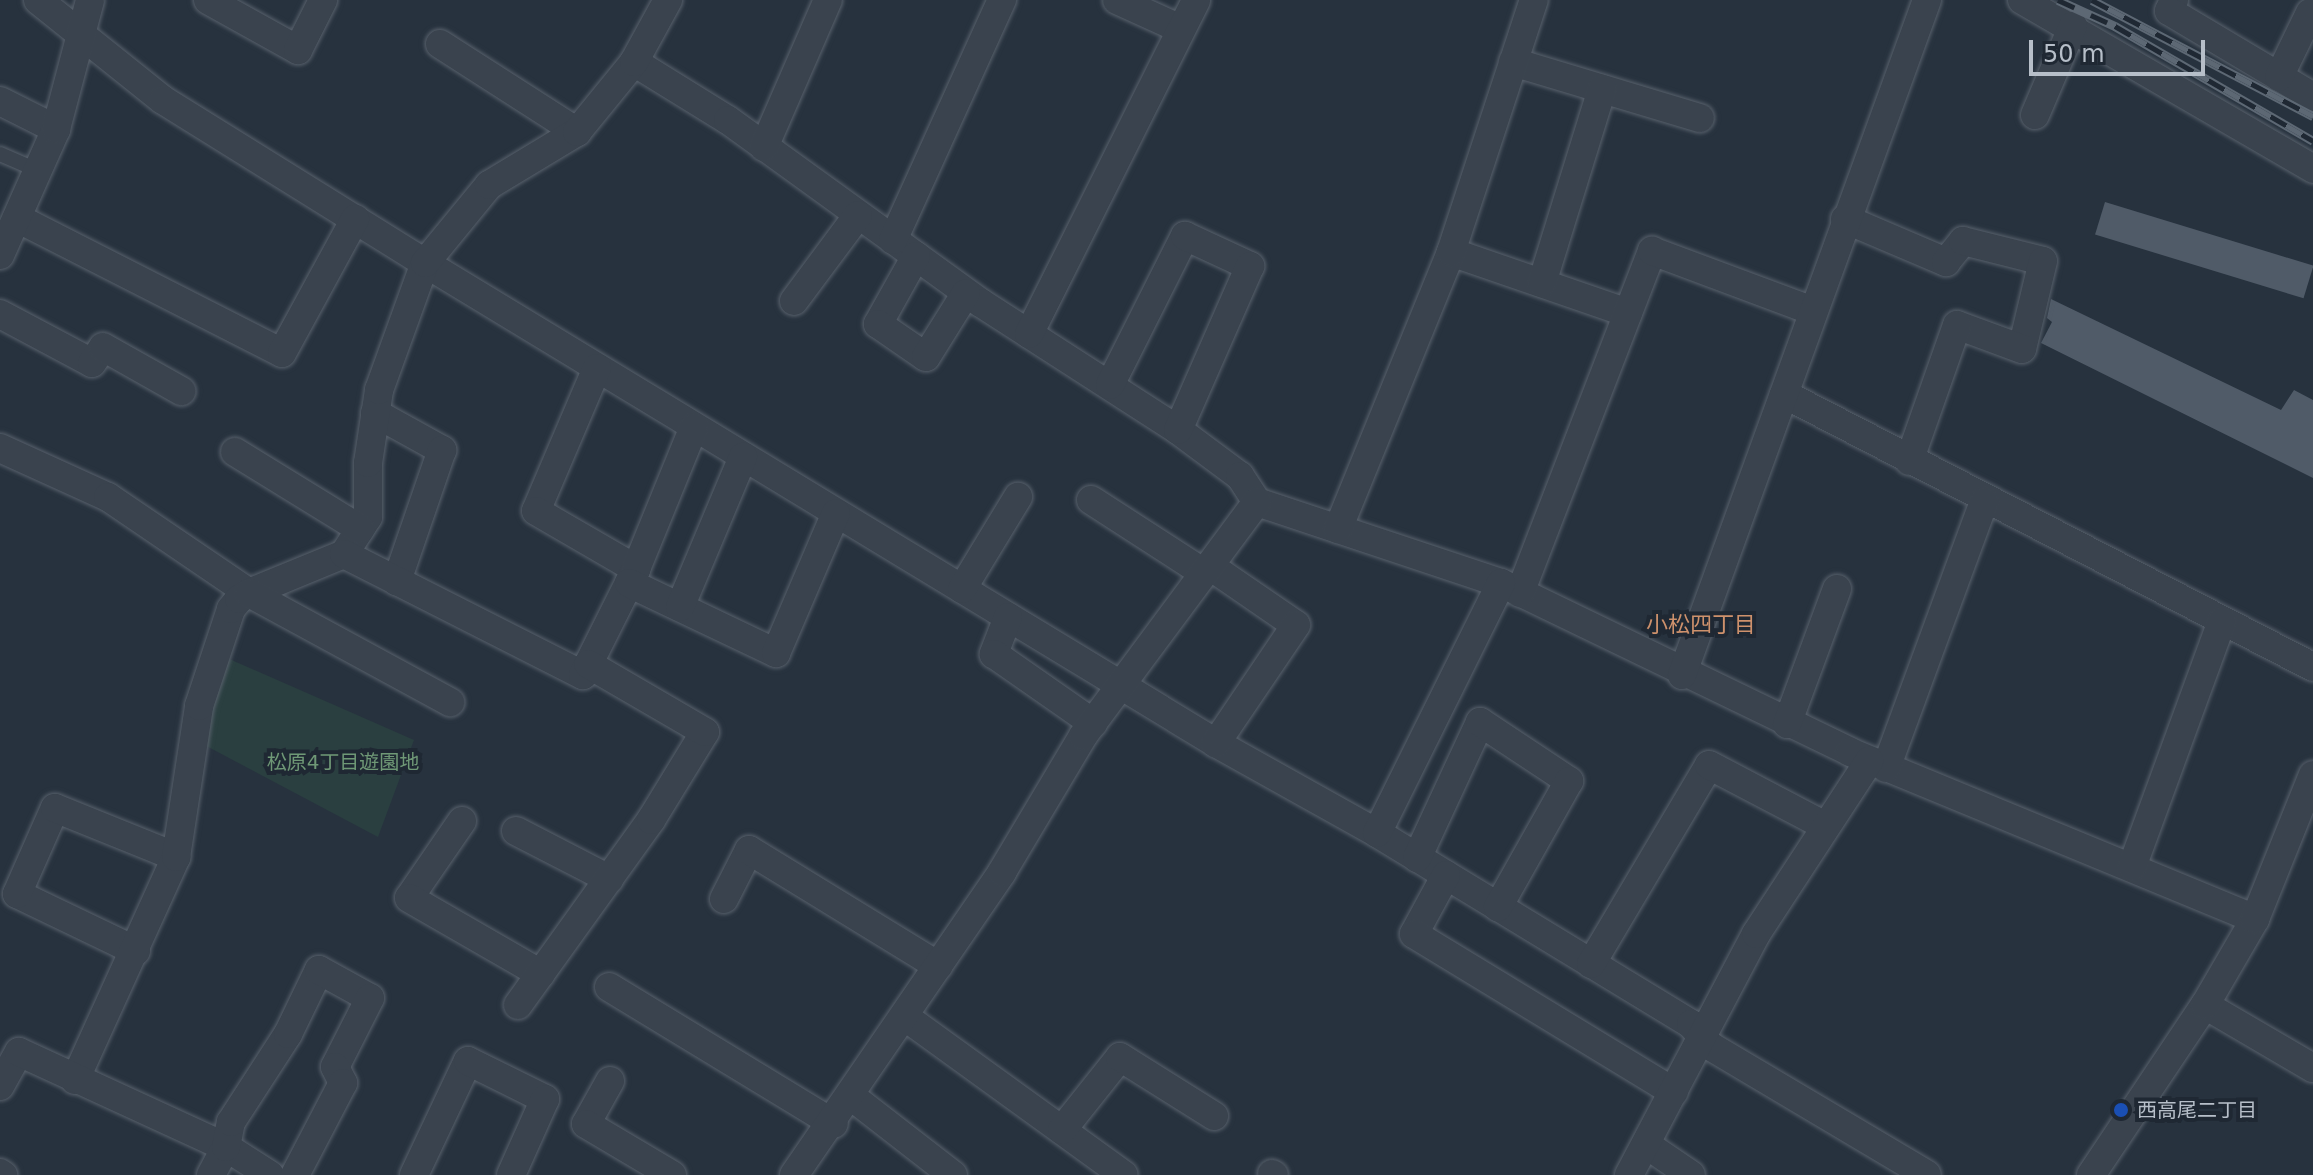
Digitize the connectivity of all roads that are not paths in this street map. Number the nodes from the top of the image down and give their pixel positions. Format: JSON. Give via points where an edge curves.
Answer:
{"nodes":[{"id":1,"x":38,"y":0,"type":"edge"},
{"id":2,"x":90,"y":0,"type":"edge"},
{"id":3,"x":323,"y":0,"type":"edge"},
{"id":4,"x":668,"y":0,"type":"edge"},
{"id":5,"x":828,"y":0,"type":"edge"},
{"id":6,"x":1002,"y":0,"type":"edge"},
{"id":7,"x":1117,"y":0,"type":"edge"},
{"id":8,"x":1196,"y":0,"type":"edge"},
{"id":9,"x":1534,"y":0,"type":"edge"},
{"id":10,"x":1927,"y":0,"type":"edge"},
{"id":11,"x":2022,"y":0,"type":"edge"},
{"id":12,"x":2174,"y":0,"type":"edge"},
{"id":13,"x":219,"y":3,"type":"edge"},
{"id":14,"x":2310,"y":13,"type":"dead end"},
{"id":15,"x":2073,"y":26,"type":"junction"},
{"id":16,"x":1181,"y":29,"type":"junction"},
{"id":17,"x":78,"y":33,"type":"junction"},
{"id":18,"x":440,"y":44,"type":"dead end"},
{"id":19,"x":634,"y":62,"type":"junction"},
{"id":20,"x":1513,"y":62,"type":"junction"},
{"id":21,"x":2279,"y":77,"type":"junction"},
{"id":22,"x":1602,"y":89,"type":"junction"},
{"id":23,"x":2313,"y":97,"type":"edge"},
{"id":24,"x":0,"y":101,"type":"edge"},
{"id":25,"x":2035,"y":115,"type":"dead end"},
{"id":26,"x":1700,"y":118,"type":"dead end"},
{"id":27,"x":56,"y":129,"type":"junction"},
{"id":28,"x":577,"y":132,"type":"junction"},
{"id":29,"x":764,"y":147,"type":"junction"},
{"id":30,"x":0,"y":154,"type":"edge"},
{"id":31,"x":2313,"y":169,"type":"edge"},
{"id":32,"x":37,"y":170,"type":"junction"},
{"id":33,"x":858,"y":215,"type":"junction"},
{"id":34,"x":17,"y":218,"type":"junction"},
{"id":35,"x":355,"y":219,"type":"junction"},
{"id":36,"x":1845,"y":219,"type":"junction"},
{"id":37,"x":904,"y":248,"type":"junction"},
{"id":38,"x":1451,"y":252,"type":"junction"},
{"id":39,"x":0,"y":255,"type":"edge"},
{"id":40,"x":425,"y":263,"type":"junction"},
{"id":41,"x":1542,"y":283,"type":"junction"},
{"id":42,"x":966,"y":293,"type":"junction"},
{"id":43,"x":794,"y":301,"type":"dead end"},
{"id":44,"x":1811,"y":310,"type":"junction"},
{"id":45,"x":1628,"y":313,"type":"junction"},
{"id":46,"x":0,"y":314,"type":"edge"},
{"id":47,"x":1029,"y":334,"type":"junction"},
{"id":48,"x":597,"y":368,"type":"junction"},
{"id":49,"x":1110,"y":385,"type":"junction"},
{"id":50,"x":181,"y":391,"type":"dead end"},
{"id":51,"x":1784,"y":394,"type":"junction"},
{"id":52,"x":375,"y":413,"type":"junction"},
{"id":53,"x":694,"y":427,"type":"junction"},
{"id":54,"x":1178,"y":430,"type":"junction"},
{"id":55,"x":0,"y":448,"type":"edge"},
{"id":56,"x":235,"y":452,"type":"dead end"},
{"id":57,"x":743,"y":457,"type":"junction"},
{"id":58,"x":1909,"y":461,"type":"junction"},
{"id":59,"x":1018,"y":497,"type":"dead end"},
{"id":60,"x":1091,"y":500,"type":"dead end"},
{"id":61,"x":1984,"y":501,"type":"junction"},
{"id":62,"x":1257,"y":502,"type":"junction"},
{"id":63,"x":836,"y":513,"type":"junction"},
{"id":64,"x":360,"y":529,"type":"junction"},
{"id":65,"x":1338,"y":529,"type":"junction"},
{"id":66,"x":344,"y":554,"type":"junction"},
{"id":67,"x":1207,"y":570,"type":"junction"},
{"id":68,"x":632,"y":576,"type":"junction"},
{"id":69,"x":397,"y":581,"type":"junction"},
{"id":70,"x":1510,"y":588,"type":"junction"},
{"id":71,"x":962,"y":589,"type":"junction"},
{"id":72,"x":1837,"y":589,"type":"dead end"},
{"id":73,"x":249,"y":593,"type":"junction"},
{"id":74,"x":680,"y":607,"type":"junction"},
{"id":75,"x":1008,"y":617,"type":"junction"},
{"id":76,"x":2222,"y":621,"type":"junction"},
{"id":77,"x":588,"y":664,"type":"junction"},
{"id":78,"x":2313,"y":667,"type":"edge"},
{"id":79,"x":1682,"y":675,"type":"junction"},
{"id":80,"x":1121,"y":685,"type":"junction"},
{"id":81,"x":450,"y":702,"type":"dead end"},
{"id":82,"x":1093,"y":723,"type":"junction"},
{"id":83,"x":1787,"y":724,"type":"junction"},
{"id":84,"x":1216,"y":743,"type":"junction"},
{"id":85,"x":1878,"y":764,"type":"junction"},
{"id":86,"x":2313,"y":775,"type":"edge"},
{"id":87,"x":462,"y":821,"type":"dead end"},
{"id":88,"x":1825,"y":826,"type":"junction"},
{"id":89,"x":516,"y":831,"type":"dead end"},
{"id":90,"x":1377,"y":833,"type":"junction"},
{"id":91,"x":176,"y":857,"type":"junction"},
{"id":92,"x":1417,"y":858,"type":"junction"},
{"id":93,"x":2132,"y":867,"type":"junction"},
{"id":94,"x":1446,"y":875,"type":"junction"},
{"id":95,"x":609,"y":879,"type":"junction"},
{"id":96,"x":724,"y":899,"type":"dead end"},
{"id":97,"x":1498,"y":907,"type":"junction"},
{"id":98,"x":2255,"y":919,"type":"junction"},
{"id":99,"x":136,"y":951,"type":"junction"},
{"id":100,"x":1591,"y":964,"type":"junction"},
{"id":101,"x":938,"y":966,"type":"junction"},
{"id":102,"x":541,"y":974,"type":"junction"},
{"id":103,"x":609,"y":987,"type":"dead end"},
{"id":104,"x":518,"y":1005,"type":"dead end"},
{"id":105,"x":2205,"y":1005,"type":"junction"},
{"id":106,"x":904,"y":1016,"type":"junction"},
{"id":107,"x":1701,"y":1036,"type":"junction"},
{"id":108,"x":2313,"y":1068,"type":"edge"},
{"id":109,"x":75,"y":1080,"type":"junction"},
{"id":110,"x":610,"y":1081,"type":"dead end"},
{"id":111,"x":0,"y":1086,"type":"edge"},
{"id":112,"x":1674,"y":1092,"type":"junction"},
{"id":113,"x":851,"y":1096,"type":"junction"},
{"id":114,"x":1214,"y":1116,"type":"dead end"},
{"id":115,"x":834,"y":1124,"type":"junction"},
{"id":116,"x":1062,"y":1130,"type":"junction"},
{"id":117,"x":1647,"y":1145,"type":"junction"},
{"id":118,"x":226,"y":1147,"type":"junction"},
{"id":119,"x":211,"y":1175,"type":"edge"},
{"id":120,"x":270,"y":1175,"type":"edge"},
{"id":121,"x":295,"y":1175,"type":"edge"},
{"id":122,"x":414,"y":1175,"type":"edge"},
{"id":123,"x":511,"y":1175,"type":"edge"},
{"id":124,"x":672,"y":1175,"type":"edge"},
{"id":125,"x":794,"y":1175,"type":"edge"},
{"id":126,"x":953,"y":1175,"type":"edge"},
{"id":127,"x":1124,"y":1175,"type":"edge"},
{"id":128,"x":1629,"y":1175,"type":"edge"},
{"id":129,"x":1691,"y":1175,"type":"edge"},
{"id":130,"x":1927,"y":1175,"type":"edge"},
{"id":131,"x":2091,"y":1175,"type":"edge"}],
"edges":[{"from":1,"to":17,"type":"street"},
{"from":2,"to":17,"type":"street"},
{"from":3,"to":13,"type":"street","via":[[298,50]]},
{"from":4,"to":19,"type":"street"},
{"from":5,"to":29,"type":"street"},
{"from":6,"to":37,"type":"street"},
{"from":7,"to":16,"type":"street"},
{"from":8,"to":16,"type":"street"},
{"from":9,"to":20,"type":"street"},
{"from":10,"to":36,"type":"street"},
{"from":11,"to":15,"type":"street"},
{"from":12,"to":21,"type":"street","via":[[2169,11]]},
{"from":14,"to":21,"type":"street"},
{"from":15,"to":25,"type":"street"},
{"from":15,"to":31,"type":"street"},
{"from":16,"to":47,"type":"street"},
{"from":17,"to":27,"type":"street","via":[[79,52]]},
{"from":17,"to":35,"type":"street","via":[[163,100]]},
{"from":18,"to":28,"type":"street"},
{"from":19,"to":28,"type":"street"},
{"from":19,"to":29,"type":"street"},
{"from":20,"to":22,"type":"street"},
{"from":20,"to":38,"type":"street"},
{"from":21,"to":23,"type":"street"},
{"from":22,"to":26,"type":"street"},
{"from":22,"to":41,"type":"street"},
{"from":24,"to":27,"type":"street"},
{"from":27,"to":32,"type":"street"},
{"from":28,"to":40,"type":"street","via":[[489,185]]},
{"from":29,"to":33,"type":"street"},
{"from":30,"to":32,"type":"lane"},
{"from":32,"to":34,"type":"street"},
{"from":33,"to":37,"type":"street"},
{"from":33,"to":43,"type":"street"},
{"from":34,"to":35,"type":"street","via":[[282,353]]},
{"from":34,"to":39,"type":"street"},
{"from":35,"to":40,"type":"street"},
{"from":36,"to":44,"type":"street"},
{"from":36,"to":58,"type":"street","via":[[1946,262],[1963,241],[2043,261],[2022,349],[1957,325]]},
{"from":37,"to":42,"type":"street"},
{"from":37,"to":42,"type":"street","via":[[878,324],[926,357]]},
{"from":38,"to":41,"type":"street"},
{"from":38,"to":65,"type":"street"},
{"from":40,"to":48,"type":"street"},
{"from":40,"to":52,"type":"street"},
{"from":41,"to":45,"type":"street"},
{"from":42,"to":47,"type":"street"},
{"from":44,"to":45,"type":"street","via":[[1652,251]]},
{"from":44,"to":51,"type":"street"},
{"from":45,"to":70,"type":"street"},
{"from":46,"to":50,"type":"street","via":[[92,363],[103,347]]},
{"from":47,"to":49,"type":"street"},
{"from":48,"to":53,"type":"street"},
{"from":48,"to":68,"type":"street","via":[[536,511]]},
{"from":49,"to":54,"type":"street"},
{"from":49,"to":54,"type":"street","via":[[1185,236],[1250,266]]},
{"from":51,"to":58,"type":"street"},
{"from":51,"to":79,"type":"street"},
{"from":52,"to":64,"type":"street","via":[[368,517]]},
{"from":52,"to":69,"type":"street","via":[[442,450]]},
{"from":53,"to":57,"type":"street"},
{"from":53,"to":68,"type":"street"},
{"from":54,"to":62,"type":"street","via":[[1240,476]]},
{"from":55,"to":73,"type":"street","via":[[108,497]]},
{"from":56,"to":64,"type":"street"},
{"from":57,"to":63,"type":"street"},
{"from":57,"to":74,"type":"street"},
{"from":58,"to":61,"type":"street"},
{"from":59,"to":71,"type":"street"},
{"from":60,"to":67,"type":"street"},
{"from":61,"to":76,"type":"street"},
{"from":61,"to":85,"type":"street"},
{"from":62,"to":65,"type":"street"},
{"from":62,"to":67,"type":"street"},
{"from":63,"to":71,"type":"street"},
{"from":63,"to":74,"type":"street","via":[[776,653]]},
{"from":64,"to":66,"type":"street"},
{"from":65,"to":70,"type":"street"},
{"from":66,"to":69,"type":"street"},
{"from":66,"to":73,"type":"street"},
{"from":67,"to":80,"type":"street"},
{"from":67,"to":84,"type":"street","via":[[1296,625]]},
{"from":68,"to":74,"type":"street"},
{"from":68,"to":77,"type":"street"},
{"from":69,"to":77,"type":"street","via":[[583,675]]},
{"from":70,"to":79,"type":"street"},
{"from":70,"to":90,"type":"street"},
{"from":71,"to":75,"type":"street"},
{"from":72,"to":83,"type":"street"},
{"from":73,"to":81,"type":"street"},
{"from":73,"to":91,"type":"street","via":[[231,609],[199,706]]},
{"from":75,"to":80,"type":"street"},
{"from":75,"to":82,"type":"street","via":[[994,654]]},
{"from":76,"to":78,"type":"street"},
{"from":76,"to":93,"type":"street"},
{"from":77,"to":95,"type":"street","via":[[705,732]]},
{"from":79,"to":83,"type":"street"},
{"from":80,"to":82,"type":"street"},
{"from":80,"to":84,"type":"street"},
{"from":82,"to":101,"type":"street"},
{"from":83,"to":85,"type":"street"},
{"from":84,"to":90,"type":"street"},
{"from":85,"to":88,"type":"street"},
{"from":85,"to":93,"type":"street"},
{"from":86,"to":98,"type":"street"},
{"from":87,"to":102,"type":"street","via":[[409,898]]},
{"from":88,"to":100,"type":"street","via":[[1709,765]]},
{"from":88,"to":107,"type":"street","via":[[1756,934]]},
{"from":89,"to":95,"type":"street"},
{"from":90,"to":92,"type":"street"},
{"from":91,"to":99,"type":"street"},
{"from":91,"to":99,"type":"street","via":[[55,808],[17,894]]},
{"from":92,"to":94,"type":"street"},
{"from":92,"to":97,"type":"street","via":[[1480,722],[1569,781]]},
{"from":93,"to":98,"type":"street"},
{"from":94,"to":97,"type":"street"},
{"from":94,"to":112,"type":"street","via":[[1414,934]]},
{"from":95,"to":102,"type":"street"},
{"from":96,"to":101,"type":"street","via":[[749,850]]},
{"from":97,"to":100,"type":"street"},
{"from":98,"to":105,"type":"street"},
{"from":99,"to":109,"type":"street"},
{"from":100,"to":107,"type":"street","via":[[1691,1024]]},
{"from":101,"to":106,"type":"street"},
{"from":102,"to":104,"type":"street"},
{"from":103,"to":115,"type":"street"},
{"from":105,"to":108,"type":"street"},
{"from":105,"to":131,"type":"street"},
{"from":106,"to":113,"type":"street"},
{"from":106,"to":116,"type":"street"},
{"from":107,"to":112,"type":"street"},
{"from":107,"to":130,"type":"street"},
{"from":109,"to":111,"type":"street","via":[[19,1052]]},
{"from":109,"to":118,"type":"street"},
{"from":110,"to":124,"type":"street","via":[[586,1124]]},
{"from":112,"to":117,"type":"street"},
{"from":113,"to":115,"type":"street"},
{"from":113,"to":126,"type":"street"},
{"from":114,"to":116,"type":"street","via":[[1120,1057]]},
{"from":115,"to":125,"type":"street"},
{"from":116,"to":127,"type":"street"},
{"from":117,"to":128,"type":"street"},
{"from":117,"to":129,"type":"street"},
{"from":118,"to":119,"type":"street"},
{"from":118,"to":120,"type":"street"},
{"from":118,"to":121,"type":"street","via":[[231,1122],[288,1034],[319,970],[370,998],[335,1067],[343,1083]]},
{"from":122,"to":123,"type":"street","via":[[468,1061],[545,1099]]}]}
